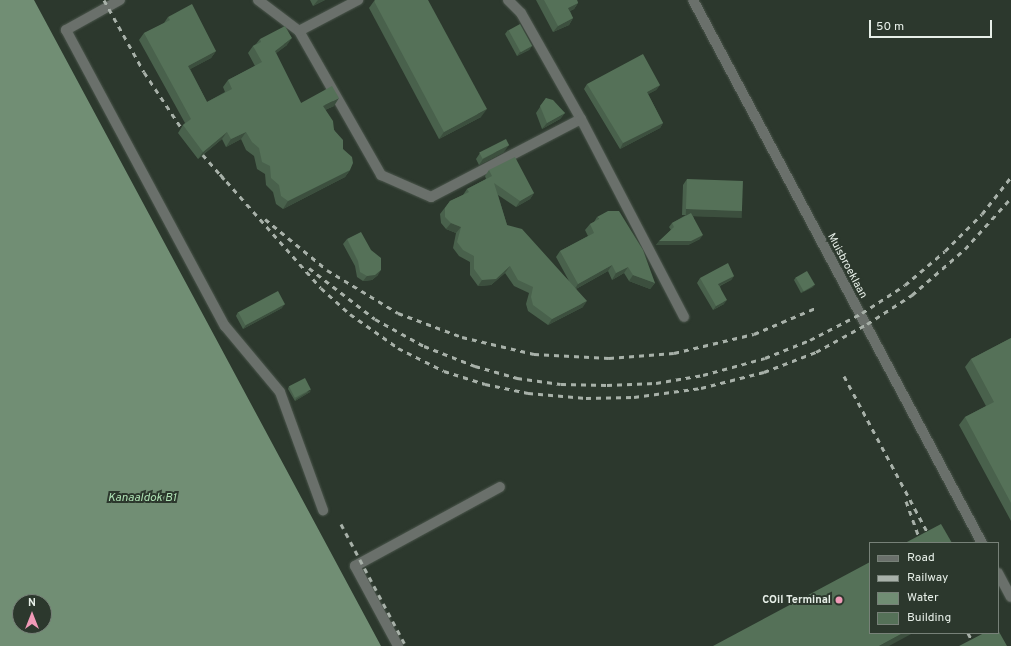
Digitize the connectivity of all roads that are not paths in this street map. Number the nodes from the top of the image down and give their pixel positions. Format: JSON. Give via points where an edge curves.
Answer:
{"nodes":[{"id":1,"x":120,"y":0,"type":"edge"},
{"id":2,"x":258,"y":0,"type":"edge"},
{"id":3,"x":358,"y":0,"type":"edge"},
{"id":4,"x":508,"y":0,"type":"edge"},
{"id":5,"x":693,"y":0,"type":"edge"},
{"id":6,"x":299,"y":31,"type":"junction"},
{"id":7,"x":581,"y":119,"type":"junction"},
{"id":8,"x":684,"y":317,"type":"dead end"},
{"id":9,"x":500,"y":487,"type":"dead end"},
{"id":10,"x":324,"y":510,"type":"dead end"},
{"id":11,"x":981,"y":542,"type":"edge"},
{"id":12,"x":999,"y":575,"type":"edge"},
{"id":13,"x":1011,"y":597,"type":"edge"},
{"id":14,"x":398,"y":646,"type":"edge"}],
"edges":[{"from":1,"to":10,"type":"street","via":[[66,30],[225,326],[280,392]]},
{"from":2,"to":6,"type":"street"},
{"from":3,"to":6,"type":"street"},
{"from":4,"to":7,"type":"street","via":[[522,13]]},
{"from":5,"to":11,"type":"street","name":"Muisbroeklaan","via":[[877,351]]},
{"from":6,"to":7,"type":"street","via":[[381,175],[430,197]]},
{"from":7,"to":8,"type":"street"},
{"from":9,"to":14,"type":"street","via":[[355,566]]},
{"from":12,"to":13,"type":"street"}]}
